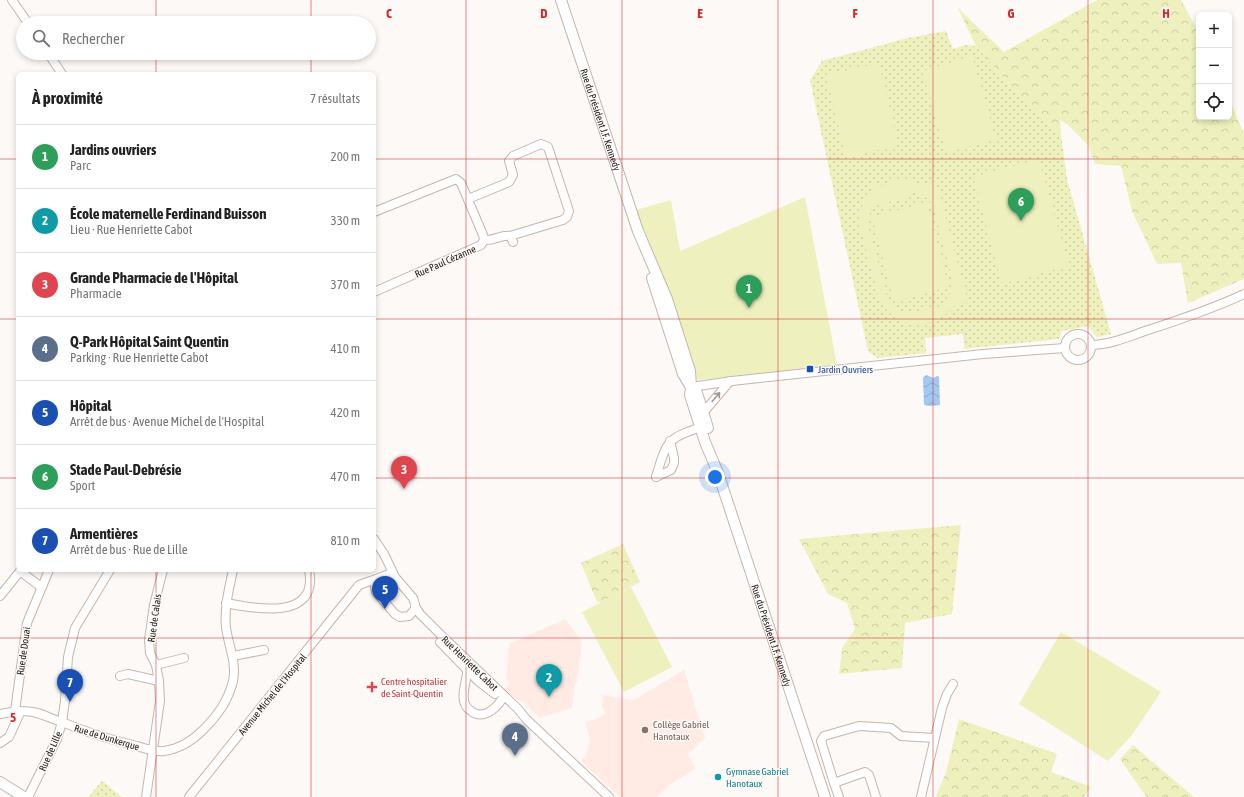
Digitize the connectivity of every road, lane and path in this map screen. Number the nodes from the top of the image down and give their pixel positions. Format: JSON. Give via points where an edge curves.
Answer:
{"nodes":[{"id":1,"x":12,"y":0,"type":"edge"},
{"id":2,"x":561,"y":0,"type":"edge"},
{"id":3,"x":23,"y":16,"type":"edge"},
{"id":4,"x":53,"y":60,"type":"edge"},
{"id":5,"x":61,"y":72,"type":"edge"},
{"id":6,"x":468,"y":199,"type":"junction"},
{"id":7,"x":376,"y":211,"type":"edge"},
{"id":8,"x":484,"y":240,"type":"junction"},
{"id":9,"x":376,"y":291,"type":"edge"},
{"id":10,"x":1244,"y":294,"type":"edge"},
{"id":11,"x":1091,"y":345,"type":"junction"},
{"id":12,"x":1065,"y":348,"type":"junction"},
{"id":13,"x":730,"y":381,"type":"junction"},
{"id":14,"x":691,"y":387,"type":"junction"},
{"id":15,"x":703,"y":413,"type":"junction"},
{"id":16,"x":704,"y":426,"type":"junction"},
{"id":17,"x":670,"y":441,"type":"dead end"},
{"id":18,"x":376,"y":542,"type":"edge"},
{"id":19,"x":381,"y":549,"type":"junction"},
{"id":20,"x":19,"y":572,"type":"edge"},
{"id":21,"x":21,"y":572,"type":"edge"},
{"id":22,"x":48,"y":572,"type":"edge"},
{"id":23,"x":109,"y":572,"type":"edge"},
{"id":24,"x":162,"y":572,"type":"edge"},
{"id":25,"x":233,"y":572,"type":"edge"},
{"id":26,"x":309,"y":572,"type":"edge"},
{"id":27,"x":380,"y":577,"type":"junction"},
{"id":28,"x":394,"y":577,"type":"junction"},
{"id":29,"x":41,"y":587,"type":"junction"},
{"id":30,"x":355,"y":590,"type":"junction"},
{"id":31,"x":376,"y":592,"type":"junction"},
{"id":32,"x":0,"y":596,"type":"edge"},
{"id":33,"x":226,"y":603,"type":"junction"},
{"id":34,"x":415,"y":606,"type":"junction"},
{"id":35,"x":409,"y":616,"type":"junction"},
{"id":36,"x":264,"y":650,"type":"dead end"},
{"id":37,"x":233,"y":656,"type":"junction"},
{"id":38,"x":184,"y":658,"type":"dead end"},
{"id":39,"x":156,"y":665,"type":"junction"},
{"id":40,"x":469,"y":671,"type":"junction"},
{"id":41,"x":120,"y":676,"type":"dead end"},
{"id":42,"x":160,"y":681,"type":"junction"},
{"id":43,"x":953,"y":684,"type":"dead end"},
{"id":44,"x":496,"y":688,"type":"junction"},
{"id":45,"x":502,"y":700,"type":"junction"},
{"id":46,"x":17,"y":711,"type":"junction"},
{"id":47,"x":0,"y":714,"type":"edge"},
{"id":48,"x":526,"y":718,"type":"junction"},
{"id":49,"x":62,"y":722,"type":"junction"},
{"id":50,"x":934,"y":738,"type":"junction"},
{"id":51,"x":0,"y":743,"type":"edge"},
{"id":52,"x":152,"y":750,"type":"junction"},
{"id":53,"x":0,"y":782,"type":"edge"},
{"id":54,"x":834,"y":783,"type":"junction"},
{"id":55,"x":24,"y":797,"type":"edge"},
{"id":56,"x":28,"y":797,"type":"edge"},
{"id":57,"x":146,"y":797,"type":"edge"},
{"id":58,"x":189,"y":797,"type":"edge"},
{"id":59,"x":609,"y":797,"type":"edge"},
{"id":60,"x":825,"y":797,"type":"edge"},
{"id":61,"x":839,"y":797,"type":"edge"},
{"id":62,"x":876,"y":797,"type":"edge"},
{"id":63,"x":921,"y":797,"type":"edge"}],
"edges":[{"from":1,"to":3,"type":"street"},
{"from":2,"to":14,"type":"main road","name":"Rue du Président J.F. Kennedy","via":[[640,238],[667,299],[690,371]]},
{"from":4,"to":5,"type":"street"},
{"from":6,"to":7,"type":"street","name":"Rue Paul Cézanne","via":[[461,183],[456,179]]},
{"from":6,"to":8,"type":"street","name":"Rue Paul Cézanne"},
{"from":6,"to":8,"type":"street","via":[[509,182],[513,175],[509,161],[513,156],[541,144],[548,147],[569,211],[567,217],[511,239],[505,235],[491,241]]},
{"from":8,"to":9,"type":"street","name":"Rue Paul Cézanne","via":[[481,246]]},
{"from":10,"to":11,"type":"street","via":[[1182,319],[1106,343]]},
{"from":11,"to":12,"type":"street","via":[[1088,338],[1077,334],[1067,340]]},
{"from":11,"to":12,"type":"street","via":[[1090,354],[1080,361],[1068,356]]},
{"from":12,"to":13,"type":"street","via":[[983,354]]},
{"from":13,"to":14,"type":"street"},
{"from":15,"to":13,"type":"street","one_way":true},
{"from":14,"to":15,"type":"main road","name":"Rue du Président J.F. Kennedy","via":[[696,390]]},
{"from":14,"to":16,"type":"main road","name":"Rue du Président J.F. Kennedy","via":[[690,394]]},
{"from":15,"to":16,"type":"main road","name":"Rue du Président J.F. Kennedy"},
{"from":16,"to":17,"type":"street"},
{"from":16,"to":60,"type":"main road","name":"Rue du Président J.F. Kennedy"},
{"from":18,"to":19,"type":"street"},
{"from":19,"to":27,"type":"street","via":[[383,562]]},
{"from":19,"to":28,"type":"street"},
{"from":20,"to":32,"type":"street"},
{"from":21,"to":29,"type":"street"},
{"from":22,"to":29,"type":"street","name":"Rue de Douai"},
{"from":23,"to":49,"type":"street","name":"Rue de Lille","via":[[75,628],[68,657]]},
{"from":24,"to":39,"type":"street","name":"Rue de Calais","via":[[149,640],[150,654]]},
{"from":25,"to":33,"type":"street","name":"Rue de Dunkerque"},
{"from":26,"to":33,"type":"street","via":[[310,584],[306,594],[293,606],[268,609]]},
{"from":27,"to":28,"type":"street","via":[[389,574]]},
{"from":27,"to":30,"type":"street","name":"Avenue Michel de l'Hospital","via":[[359,585]]},
{"from":27,"to":31,"type":"street","via":[[375,586]]},
{"from":28,"to":34,"type":"street","name":"Rue Henriette Cabot","via":[[413,598]]},
{"from":29,"to":46,"type":"street","name":"Rue de Douai","via":[[27,623]]},
{"from":30,"to":31,"type":"street","via":[[368,588]]},
{"from":30,"to":58,"type":"street","name":"Avenue Michel de l'Hospital"},
{"from":31,"to":35,"type":"street","name":"Rue Henriette Cabot","via":[[395,614],[400,617]]},
{"from":33,"to":37,"type":"street","name":"Rue de Dunkerque","via":[[226,627]]},
{"from":34,"to":35,"type":"street"},
{"from":34,"to":44,"type":"street","name":"Rue Henriette Cabot","via":[[420,614]]},
{"from":35,"to":40,"type":"street","name":"Rue Henriette Cabot","via":[[416,618]]},
{"from":36,"to":37,"type":"street"},
{"from":37,"to":52,"type":"street","name":"Rue de Dunkerque","via":[[233,680],[228,696],[214,719],[196,737],[184,744],[168,750]]},
{"from":38,"to":39,"type":"street"},
{"from":39,"to":42,"type":"street","name":"Rue de Calais"},
{"from":40,"to":44,"type":"street","via":[[471,669],[487,684]]},
{"from":40,"to":45,"type":"street","name":"Rue Henriette Cabot"},
{"from":40,"to":45,"type":"street","via":[[466,673],[464,700],[467,708],[474,714],[487,714]]},
{"from":41,"to":42,"type":"street","via":[[128,674]]},
{"from":42,"to":52,"type":"street","name":"Rue de Calais","via":[[160,701]]},
{"from":43,"to":50,"type":"street","via":[[946,694]]},
{"from":44,"to":48,"type":"street","name":"Rue Henriette Cabot"},
{"from":45,"to":48,"type":"street","name":"Rue Henriette Cabot"},
{"from":46,"to":47,"type":"street","name":"Rue de Dunkerque"},
{"from":46,"to":49,"type":"street","name":"Rue de Dunkerque","via":[[42,714]]},
{"from":46,"to":51,"type":"street","name":"Rue de Douai","via":[[9,736]]},
{"from":48,"to":59,"type":"street","name":"Rue Henriette Cabot"},
{"from":49,"to":52,"type":"street","name":"Rue de Dunkerque","via":[[110,740]]},
{"from":49,"to":56,"type":"street","name":"Rue de Lille","via":[[57,739]]},
{"from":50,"to":54,"type":"street","via":[[901,736],[891,728],[859,726],[824,736],[821,741]]},
{"from":50,"to":63,"type":"street"},
{"from":52,"to":57,"type":"street","name":"Rue de Dunkerque"},
{"from":53,"to":55,"type":"main road"},
{"from":54,"to":61,"type":"street"},
{"from":54,"to":62,"type":"street","via":[[865,772]]}]}
